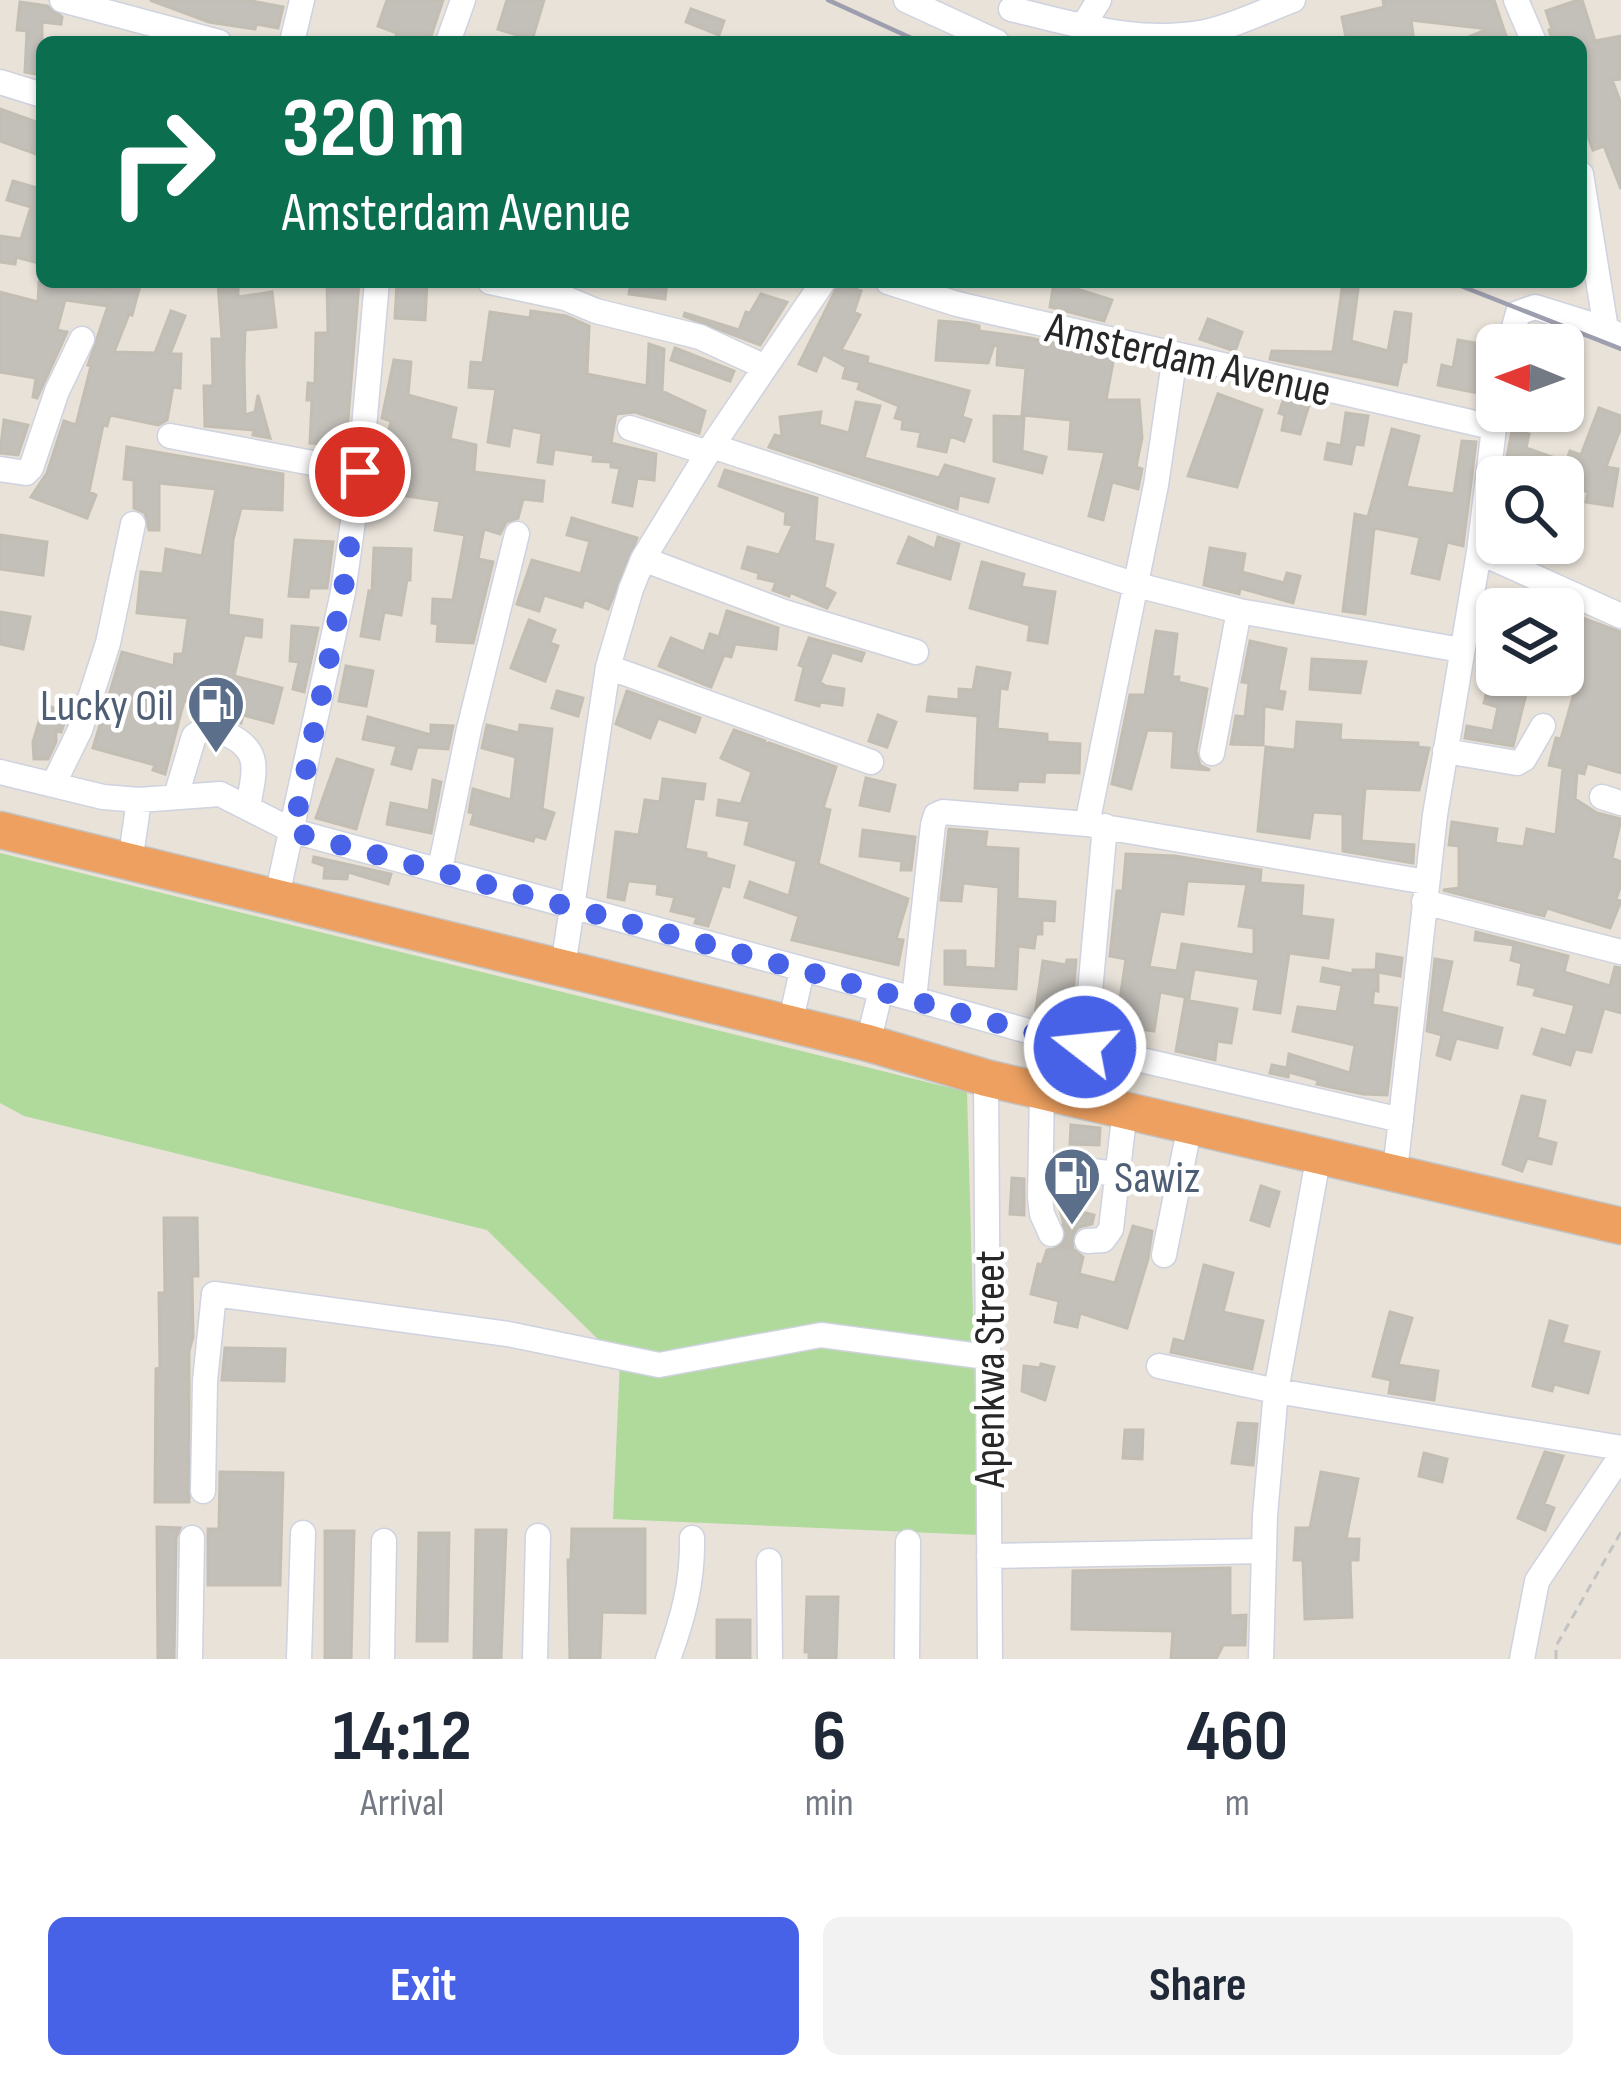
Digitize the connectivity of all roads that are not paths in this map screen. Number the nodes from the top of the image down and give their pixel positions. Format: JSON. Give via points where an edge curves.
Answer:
{"nodes":[{"id":1,"x":62,"y":0,"type":"edge"},
{"id":2,"x":302,"y":0,"type":"edge"},
{"id":3,"x":463,"y":0,"type":"edge"},
{"id":4,"x":906,"y":0,"type":"edge"},
{"id":5,"x":1099,"y":0,"type":"edge"},
{"id":6,"x":1293,"y":0,"type":"edge"},
{"id":7,"x":1516,"y":0,"type":"edge"},
{"id":8,"x":1012,"y":4,"type":"edge"},
{"id":9,"x":1083,"y":26,"type":"junction"},
{"id":10,"x":197,"y":36,"type":"edge"},
{"id":11,"x":293,"y":36,"type":"edge"},
{"id":12,"x":450,"y":36,"type":"edge"},
{"id":13,"x":987,"y":36,"type":"edge"},
{"id":14,"x":1003,"y":36,"type":"edge"},
{"id":15,"x":1141,"y":36,"type":"edge"},
{"id":16,"x":1172,"y":36,"type":"edge"},
{"id":17,"x":1531,"y":36,"type":"edge"},
{"id":18,"x":0,"y":82,"type":"edge"},
{"id":19,"x":36,"y":93,"type":"edge"},
{"id":20,"x":1587,"y":204,"type":"edge"},
{"id":21,"x":376,"y":288,"type":"edge"},
{"id":22,"x":518,"y":288,"type":"edge"},
{"id":23,"x":819,"y":288,"type":"edge"},
{"id":24,"x":907,"y":288,"type":"edge"},
{"id":25,"x":1515,"y":324,"type":"edge"},
{"id":26,"x":1613,"y":332,"type":"edge"},
{"id":27,"x":82,"y":339,"type":"dead end"},
{"id":28,"x":1175,"y":355,"type":"junction"},
{"id":29,"x":765,"y":367,"type":"junction"},
{"id":30,"x":1476,"y":412,"type":"edge"},
{"id":31,"x":630,"y":428,"type":"dead end"},
{"id":32,"x":170,"y":436,"type":"dead end"},
{"id":33,"x":710,"y":450,"type":"junction"},
{"id":34,"x":0,"y":469,"type":"edge"},
{"id":35,"x":360,"y":472,"type":"junction"},
{"id":36,"x":133,"y":524,"type":"dead end"},
{"id":37,"x":518,"y":534,"type":"dead end"},
{"id":38,"x":643,"y":559,"type":"junction"},
{"id":39,"x":1477,"y":564,"type":"edge"},
{"id":40,"x":1506,"y":564,"type":"edge"},
{"id":41,"x":1133,"y":584,"type":"junction"},
{"id":42,"x":1239,"y":610,"type":"junction"},
{"id":43,"x":1621,"y":616,"type":"edge"},
{"id":44,"x":1461,"y":650,"type":"junction"},
{"id":45,"x":916,"y":652,"type":"dead end"},
{"id":46,"x":608,"y":667,"type":"junction"},
{"id":47,"x":1543,"y":726,"type":"dead end"},
{"id":48,"x":1445,"y":751,"type":"junction"},
{"id":49,"x":1213,"y":753,"type":"dead end"},
{"id":50,"x":871,"y":762,"type":"dead end"},
{"id":51,"x":0,"y":772,"type":"edge"},
{"id":52,"x":53,"y":785,"type":"junction"},
{"id":53,"x":176,"y":796,"type":"junction"},
{"id":54,"x":139,"y":800,"type":"junction"},
{"id":55,"x":248,"y":808,"type":"junction"},
{"id":56,"x":1096,"y":825,"type":"junction"},
{"id":57,"x":0,"y":830,"type":"edge"},
{"id":58,"x":293,"y":832,"type":"junction"},
{"id":59,"x":130,"y":863,"type":"junction"},
{"id":60,"x":440,"y":869,"type":"junction"},
{"id":61,"x":1425,"y":892,"type":"junction"},
{"id":62,"x":277,"y":896,"type":"junction"},
{"id":63,"x":573,"y":910,"type":"junction"},
{"id":64,"x":1621,"y":952,"type":"edge"},
{"id":65,"x":562,"y":967,"type":"junction"},
{"id":66,"x":802,"y":971,"type":"junction"},
{"id":67,"x":880,"y":990,"type":"junction"},
{"id":68,"x":914,"y":999,"type":"junction"},
{"id":69,"x":790,"y":1024,"type":"junction"},
{"id":70,"x":868,"y":1043,"type":"junction"},
{"id":71,"x":1085,"y":1047,"type":"junction"},
{"id":72,"x":986,"y":1078,"type":"junction"},
{"id":73,"x":1042,"y":1091,"type":"junction"},
{"id":74,"x":1125,"y":1110,"type":"junction"},
{"id":75,"x":1401,"y":1120,"type":"junction"},
{"id":76,"x":1190,"y":1125,"type":"junction"},
{"id":77,"x":1319,"y":1154,"type":"junction"},
{"id":78,"x":1041,"y":1166,"type":"junction"},
{"id":79,"x":1395,"y":1171,"type":"junction"},
{"id":80,"x":1118,"y":1174,"type":"junction"},
{"id":81,"x":1621,"y":1226,"type":"edge"},
{"id":82,"x":1051,"y":1234,"type":"dead end"},
{"id":83,"x":1088,"y":1241,"type":"dead end"},
{"id":84,"x":1164,"y":1255,"type":"dead end"},
{"id":85,"x":987,"y":1357,"type":"junction"},
{"id":86,"x":1159,"y":1366,"type":"dead end"},
{"id":87,"x":1276,"y":1391,"type":"junction"},
{"id":88,"x":1621,"y":1452,"type":"edge"},
{"id":89,"x":203,"y":1491,"type":"dead end"},
{"id":90,"x":303,"y":1533,"type":"dead end"},
{"id":91,"x":538,"y":1536,"type":"dead end"},
{"id":92,"x":191,"y":1538,"type":"dead end"},
{"id":93,"x":692,"y":1538,"type":"dead end"},
{"id":94,"x":384,"y":1541,"type":"dead end"},
{"id":95,"x":908,"y":1542,"type":"dead end"},
{"id":96,"x":1264,"y":1551,"type":"junction"},
{"id":97,"x":989,"y":1556,"type":"junction"},
{"id":98,"x":769,"y":1561,"type":"dead end"},
{"id":99,"x":190,"y":1659,"type":"edge"},
{"id":100,"x":299,"y":1659,"type":"edge"},
{"id":101,"x":382,"y":1659,"type":"edge"},
{"id":102,"x":535,"y":1659,"type":"edge"},
{"id":103,"x":668,"y":1659,"type":"edge"},
{"id":104,"x":770,"y":1659,"type":"edge"},
{"id":105,"x":907,"y":1659,"type":"edge"},
{"id":106,"x":990,"y":1659,"type":"edge"},
{"id":107,"x":1261,"y":1659,"type":"edge"},
{"id":108,"x":1522,"y":1659,"type":"edge"}],
"edges":[{"from":1,"to":10,"type":"street"},
{"from":2,"to":11,"type":"street"},
{"from":3,"to":12,"type":"street"},
{"from":4,"to":13,"type":"street"},
{"from":5,"to":9,"type":"street"},
{"from":6,"to":16,"type":"street","via":[[1208,32]]},
{"from":7,"to":17,"type":"street"},
{"from":8,"to":9,"type":"street"},
{"from":8,"to":14,"type":"street"},
{"from":9,"to":15,"type":"street"},
{"from":18,"to":19,"type":"street"},
{"from":20,"to":26,"type":"street"},
{"from":21,"to":35,"type":"street"},
{"from":22,"to":29,"type":"street","via":[[700,337]]},
{"from":23,"to":29,"type":"street"},
{"from":24,"to":28,"type":"street","name":"Amsterdam Avenue"},
{"from":25,"to":26,"type":"street","via":[[1518,313],[1535,307]]},
{"from":27,"to":34,"type":"street","via":[[31,468]]},
{"from":28,"to":30,"type":"street","name":"Amsterdam Avenue"},
{"from":28,"to":41,"type":"street"},
{"from":29,"to":33,"type":"street"},
{"from":31,"to":33,"type":"street"},
{"from":32,"to":35,"type":"street"},
{"from":33,"to":38,"type":"street"},
{"from":33,"to":41,"type":"street"},
{"from":35,"to":58,"type":"street"},
{"from":36,"to":52,"type":"street","via":[[102,662]]},
{"from":37,"to":60,"type":"street"},
{"from":38,"to":45,"type":"street"},
{"from":38,"to":46,"type":"street"},
{"from":39,"to":44,"type":"street"},
{"from":40,"to":43,"type":"street"},
{"from":41,"to":42,"type":"street"},
{"from":41,"to":56,"type":"street"},
{"from":42,"to":44,"type":"street"},
{"from":42,"to":49,"type":"street"},
{"from":44,"to":48,"type":"street"},
{"from":46,"to":50,"type":"street"},
{"from":46,"to":63,"type":"street"},
{"from":47,"to":48,"type":"street","via":[[1517,763]]},
{"from":48,"to":61,"type":"street"},
{"from":51,"to":52,"type":"street"},
{"from":52,"to":54,"type":"street"},
{"from":53,"to":54,"type":"street"},
{"from":53,"to":55,"type":"street","via":[[220,794]]},
{"from":53,"to":55,"type":"street","via":[[194,736],[214,728],[252,752]]},
{"from":54,"to":59,"type":"street"},
{"from":55,"to":58,"type":"street"},
{"from":56,"to":61,"type":"street"},
{"from":56,"to":68,"type":"street","via":[[936,815]]},
{"from":56,"to":71,"type":"street"},
{"from":57,"to":59,"type":"highway"},
{"from":58,"to":60,"type":"street"},
{"from":58,"to":62,"type":"street"},
{"from":59,"to":62,"type":"highway"},
{"from":60,"to":63,"type":"street"},
{"from":61,"to":64,"type":"street"},
{"from":61,"to":75,"type":"street"},
{"from":62,"to":65,"type":"highway"},
{"from":63,"to":65,"type":"street"},
{"from":63,"to":66,"type":"street"},
{"from":65,"to":69,"type":"highway"},
{"from":66,"to":67,"type":"street"},
{"from":66,"to":69,"type":"street"},
{"from":67,"to":68,"type":"street"},
{"from":67,"to":70,"type":"street"},
{"from":68,"to":71,"type":"street"},
{"from":69,"to":70,"type":"highway"},
{"from":70,"to":72,"type":"highway"},
{"from":71,"to":75,"type":"street"},
{"from":72,"to":73,"type":"highway"},
{"from":72,"to":85,"type":"street","name":"Apenkwa Street"},
{"from":73,"to":74,"type":"highway"},
{"from":73,"to":78,"type":"street"},
{"from":74,"to":76,"type":"highway"},
{"from":74,"to":80,"type":"street"},
{"from":75,"to":79,"type":"street"},
{"from":76,"to":77,"type":"highway"},
{"from":76,"to":84,"type":"street"},
{"from":77,"to":79,"type":"highway"},
{"from":77,"to":87,"type":"street"},
{"from":78,"to":80,"type":"street"},
{"from":78,"to":82,"type":"street"},
{"from":79,"to":81,"type":"highway"},
{"from":80,"to":83,"type":"street","via":[[1111,1229]]},
{"from":85,"to":89,"type":"street","via":[[821,1335],[659,1365],[508,1334],[214,1294]]},
{"from":85,"to":97,"type":"street","name":"Apenkwa Street"},
{"from":86,"to":87,"type":"street"},
{"from":87,"to":88,"type":"street"},
{"from":87,"to":96,"type":"street"},
{"from":88,"to":108,"type":"street","via":[[1538,1581]]},
{"from":90,"to":100,"type":"street"},
{"from":91,"to":102,"type":"street"},
{"from":92,"to":99,"type":"street"},
{"from":93,"to":103,"type":"street","via":[[686,1610]]},
{"from":94,"to":101,"type":"street"},
{"from":95,"to":105,"type":"street"},
{"from":96,"to":97,"type":"street"},
{"from":96,"to":107,"type":"street"},
{"from":97,"to":106,"type":"street","name":"Apenkwa Street"},
{"from":98,"to":104,"type":"street"}]}
